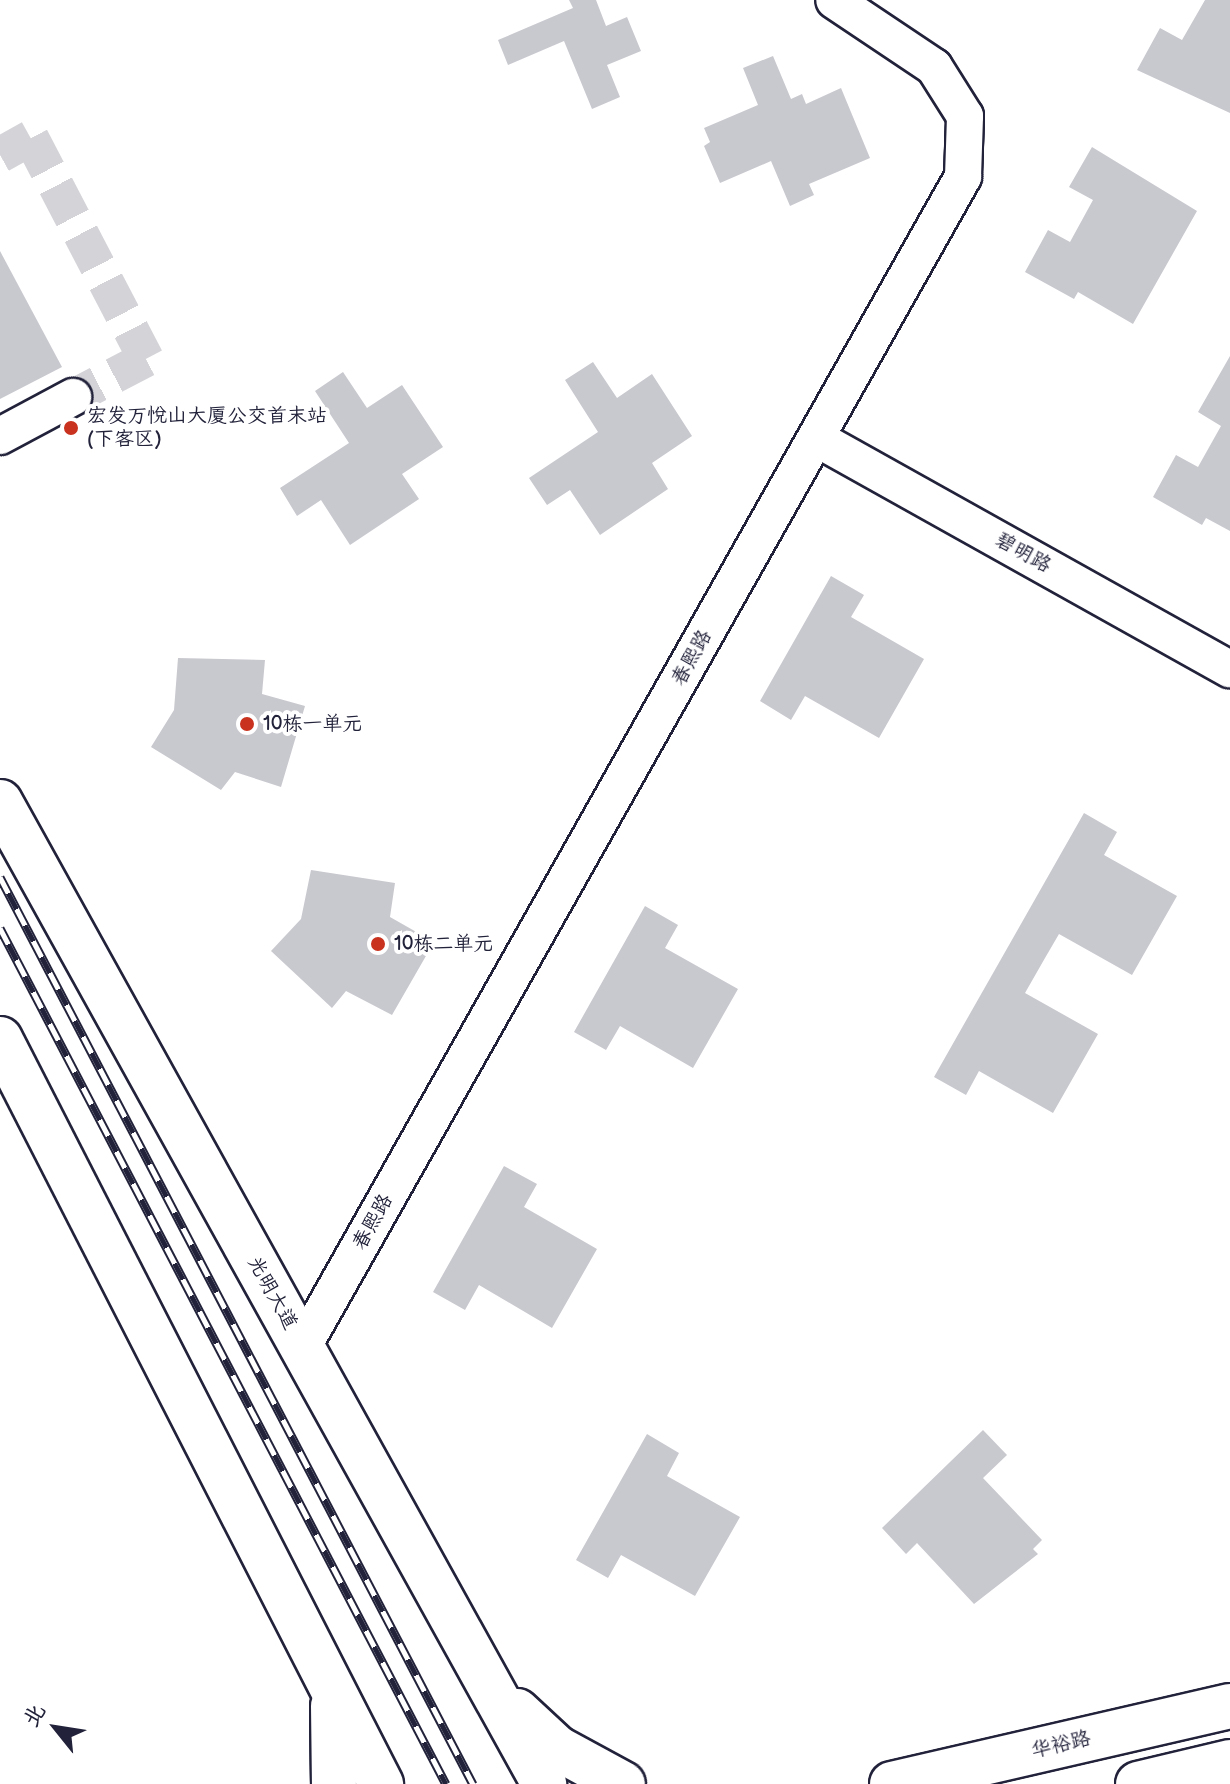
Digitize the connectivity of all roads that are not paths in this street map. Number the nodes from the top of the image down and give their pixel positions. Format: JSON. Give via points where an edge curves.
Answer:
{"nodes":[{"id":1,"x":834,"y":0,"type":"edge"},
{"id":2,"x":73,"y":397,"type":"tunnel mouth"},
{"id":3,"x":0,"y":436,"type":"edge"},
{"id":4,"x":816,"y":438,"type":"junction"},
{"id":5,"x":1230,"y":669,"type":"edge"},
{"id":6,"x":0,"y":802,"type":"edge"},
{"id":7,"x":0,"y":1039,"type":"edge"},
{"id":8,"x":302,"y":1348,"type":"junction"},
{"id":9,"x":323,"y":1669,"type":"junction"},
{"id":10,"x":484,"y":1675,"type":"junction"},
{"id":11,"x":1230,"y":1706,"type":"edge"},
{"id":12,"x":1230,"y":1762,"type":"edge"},
{"id":13,"x":334,"y":1784,"type":"edge"},
{"id":14,"x":381,"y":1784,"type":"edge"},
{"id":15,"x":544,"y":1784,"type":"edge"},
{"id":16,"x":623,"y":1784,"type":"edge"},
{"id":17,"x":892,"y":1784,"type":"edge"},
{"id":18,"x":1138,"y":1784,"type":"edge"}],
"edges":[{"from":1,"to":4,"type":"street","name":"春熙路","via":[[934,67],[965,116],[963,177]]},
{"from":2,"to":3,"type":"street"},
{"from":4,"to":5,"type":"street","name":"碧明路"},
{"from":4,"to":8,"type":"street","name":"春熙路"},
{"from":6,"to":8,"type":"main road","name":"光明大道"},
{"from":7,"to":9,"type":"main road"},
{"from":8,"to":10,"type":"main road","name":"光明大道"},
{"from":9,"to":13,"type":"main road","via":[[336,1725]]},
{"from":9,"to":14,"type":"main road"},
{"from":10,"to":15,"type":"main road","name":"光明大道"},
{"from":10,"to":16,"type":"main road","via":[[557,1748]]},
{"from":11,"to":17,"type":"main road","name":"华裕路"},
{"from":12,"to":18,"type":"main road"}]}
